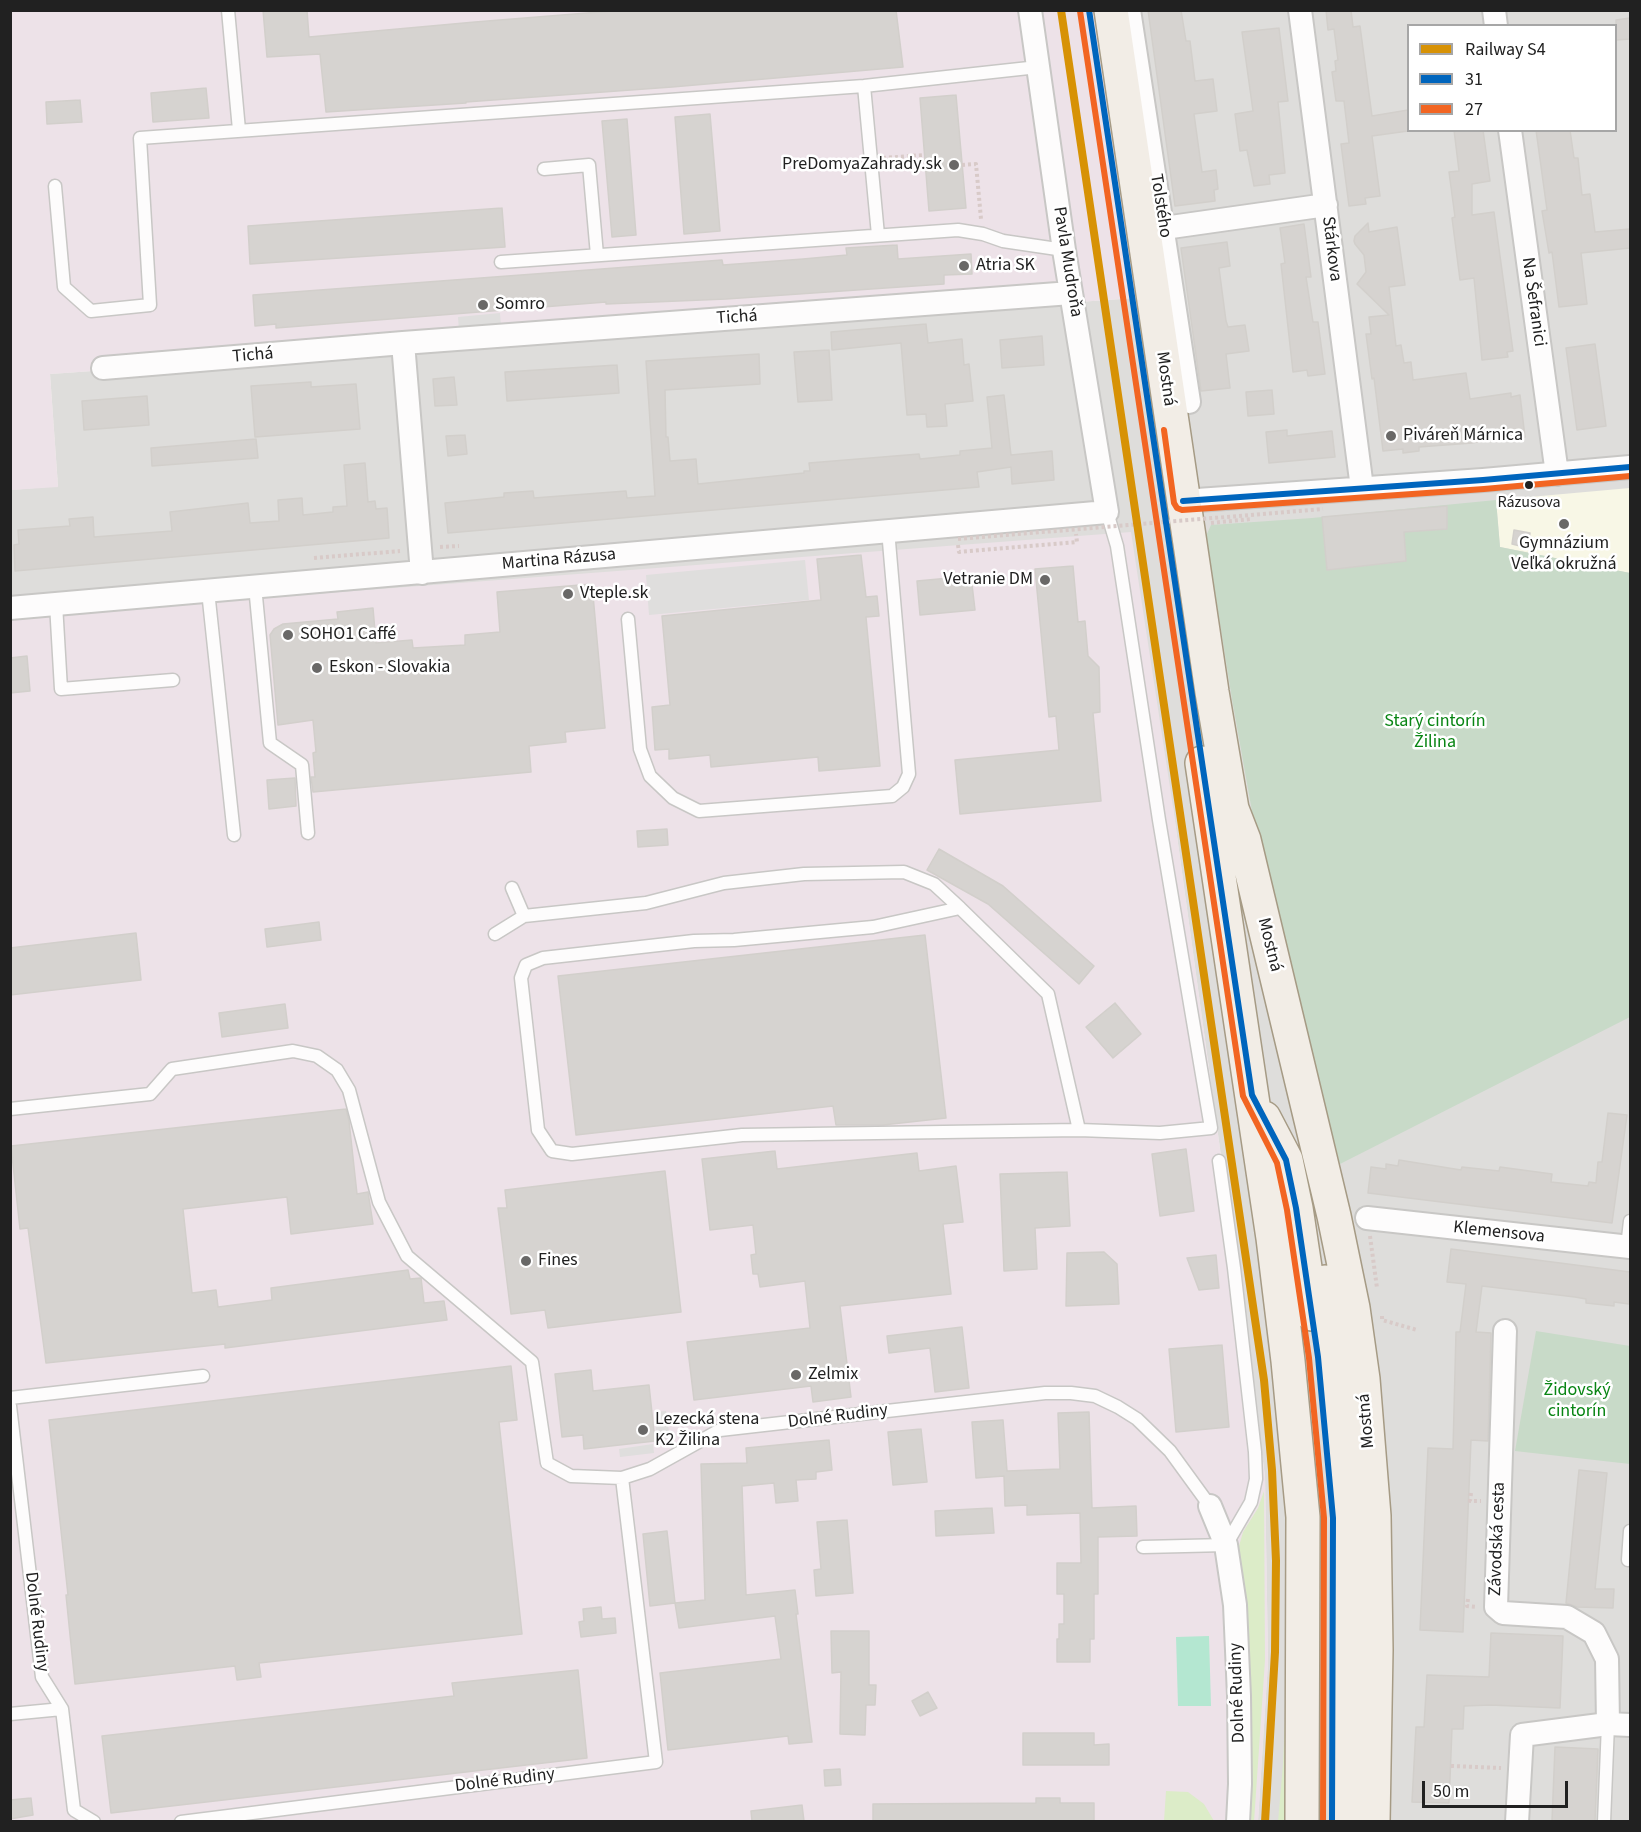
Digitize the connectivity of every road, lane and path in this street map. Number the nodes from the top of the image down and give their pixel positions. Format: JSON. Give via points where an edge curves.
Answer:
{"nodes":[{"id":1,"x":228,"y":10,"type":"edge"},
{"id":2,"x":1030,"y":10,"type":"edge"},
{"id":3,"x":1089,"y":10,"type":"edge"},
{"id":4,"x":1110,"y":10,"type":"edge"},
{"id":5,"x":1129,"y":10,"type":"edge"},
{"id":6,"x":1300,"y":10,"type":"edge"},
{"id":7,"x":1038,"y":67,"type":"junction"},
{"id":8,"x":1109,"y":73,"type":"junction"},
{"id":9,"x":864,"y":86,"type":"junction"},
{"id":10,"x":239,"y":130,"type":"junction"},
{"id":11,"x":1510,"y":132,"type":"edge"},
{"id":12,"x":924,"y":155,"type":"dead end"},
{"id":13,"x":871,"y":158,"type":"junction"},
{"id":14,"x":962,"y":165,"type":"dead end"},
{"id":15,"x":544,"y":169,"type":"dead end"},
{"id":16,"x":55,"y":186,"type":"dead end"},
{"id":17,"x":1326,"y":205,"type":"junction"},
{"id":18,"x":1164,"y":228,"type":"junction"},
{"id":19,"x":983,"y":234,"type":"junction"},
{"id":20,"x":878,"y":235,"type":"junction"},
{"id":21,"x":1064,"y":250,"type":"junction"},
{"id":22,"x":597,"y":255,"type":"junction"},
{"id":23,"x":501,"y":262,"type":"dead end"},
{"id":24,"x":1071,"y":293,"type":"junction"},
{"id":25,"x":403,"y":343,"type":"junction"},
{"id":26,"x":103,"y":368,"type":"dead end"},
{"id":27,"x":1189,"y":402,"type":"dead end"},
{"id":28,"x":1630,"y":467,"type":"edge"},
{"id":29,"x":1557,"y":474,"type":"junction"},
{"id":30,"x":1362,"y":488,"type":"junction"},
{"id":31,"x":1184,"y":501,"type":"junction"},
{"id":32,"x":1323,"y":509,"type":"dead end"},
{"id":33,"x":1107,"y":512,"type":"junction"},
{"id":34,"x":1073,"y":515,"type":"junction"},
{"id":35,"x":888,"y":530,"type":"junction"},
{"id":36,"x":422,"y":573,"type":"junction"},
{"id":37,"x":255,"y":586,"type":"junction"},
{"id":38,"x":208,"y":591,"type":"junction"},
{"id":39,"x":56,"y":604,"type":"junction"},
{"id":40,"x":10,"y":608,"type":"edge"},
{"id":41,"x":628,"y":619,"type":"dead end"},
{"id":42,"x":173,"y":680,"type":"dead end"},
{"id":43,"x":1232,"y":809,"type":"junction"},
{"id":44,"x":308,"y":832,"type":"dead end"},
{"id":45,"x":234,"y":835,"type":"dead end"},
{"id":46,"x":512,"y":888,"type":"dead end"},
{"id":47,"x":960,"y":908,"type":"junction"},
{"id":48,"x":524,"y":916,"type":"junction"},
{"id":49,"x":495,"y":934,"type":"dead end"},
{"id":50,"x":1252,"y":1095,"type":"junction"},
{"id":51,"x":10,"y":1109,"type":"edge"},
{"id":52,"x":1079,"y":1130,"type":"junction"},
{"id":53,"x":1219,"y":1161,"type":"dead end"},
{"id":54,"x":1367,"y":1218,"type":"joint"},
{"id":55,"x":1630,"y":1221,"type":"edge"},
{"id":56,"x":1629,"y":1247,"type":"edge"},
{"id":57,"x":1379,"y":1298,"type":"dead end"},
{"id":58,"x":1381,"y":1309,"type":"dead end"},
{"id":59,"x":1417,"y":1330,"type":"dead end"},
{"id":60,"x":1505,"y":1331,"type":"dead end"},
{"id":61,"x":203,"y":1376,"type":"dead end"},
{"id":62,"x":10,"y":1398,"type":"edge"},
{"id":63,"x":10,"y":1406,"type":"edge"},
{"id":64,"x":622,"y":1478,"type":"junction"},
{"id":65,"x":1210,"y":1506,"type":"joint"},
{"id":66,"x":1630,"y":1531,"type":"edge"},
{"id":67,"x":1226,"y":1545,"type":"junction"},
{"id":68,"x":1143,"y":1546,"type":"dead end"},
{"id":69,"x":1628,"y":1560,"type":"dead end"},
{"id":70,"x":62,"y":1709,"type":"junction"},
{"id":71,"x":10,"y":1714,"type":"edge"},
{"id":72,"x":1608,"y":1724,"type":"junction"},
{"id":73,"x":1630,"y":1725,"type":"edge"},
{"id":74,"x":1450,"y":1766,"type":"dead end"},
{"id":75,"x":1520,"y":1769,"type":"junction"},
{"id":76,"x":94,"y":1821,"type":"edge"},
{"id":77,"x":181,"y":1821,"type":"edge"},
{"id":78,"x":1238,"y":1821,"type":"edge"},
{"id":79,"x":1302,"y":1821,"type":"edge"},
{"id":80,"x":1332,"y":1821,"type":"edge"},
{"id":81,"x":1348,"y":1821,"type":"edge"},
{"id":82,"x":1373,"y":1821,"type":"edge"},
{"id":83,"x":1517,"y":1821,"type":"edge"},
{"id":84,"x":1604,"y":1821,"type":"edge"}],
"edges":[{"from":1,"to":10,"type":"lane"},
{"from":2,"to":7,"type":"street","name":"Pavla Mudroňa"},
{"from":3,"to":8,"type":"main road"},
{"from":4,"to":8,"type":"main road"},
{"from":5,"to":18,"type":"street","name":"Tolstého"},
{"from":6,"to":17,"type":"street","name":"Stárkova"},
{"from":7,"to":9,"type":"lane"},
{"from":7,"to":21,"type":"street","name":"Pavla Mudroňa"},
{"from":8,"to":31,"type":"main road","name":"Mostná"},
{"from":8,"to":50,"type":"main road","name":"Mostná"},
{"from":9,"to":10,"type":"lane"},
{"from":9,"to":13,"type":"lane"},
{"from":10,"to":16,"type":"lane","via":[[140,138],[150,305],[91,311],[64,287]]},
{"from":11,"to":29,"type":"street","name":"Na Šefranici"},
{"from":12,"to":13,"type":"path"},
{"from":13,"to":20,"type":"lane"},
{"from":14,"to":19,"type":"path","via":[[976,164]]},
{"from":15,"to":22,"type":"lane","via":[[589,165]]},
{"from":17,"to":18,"type":"street"},
{"from":17,"to":30,"type":"street","name":"Stárkova"},
{"from":18,"to":27,"type":"street","name":"Tolstého"},
{"from":19,"to":20,"type":"lane","via":[[958,230]]},
{"from":19,"to":21,"type":"lane"},
{"from":20,"to":22,"type":"lane"},
{"from":21,"to":24,"type":"street","name":"Pavla Mudroňa"},
{"from":22,"to":23,"type":"lane"},
{"from":24,"to":25,"type":"street","name":"Tichá"},
{"from":24,"to":33,"type":"street","name":"Pavla Mudroňa"},
{"from":25,"to":26,"type":"street","name":"Tichá"},
{"from":25,"to":36,"type":"street"},
{"from":28,"to":29,"type":"street"},
{"from":29,"to":30,"type":"street"},
{"from":30,"to":31,"type":"street"},
{"from":31,"to":43,"type":"main road","name":"Mostná"},
{"from":32,"to":34,"type":"path","bridge":true,"via":[[958,539],[959,552],[1077,542]]},
{"from":33,"to":34,"type":"street","name":"Martina Rázusa"},
{"from":33,"to":52,"type":"lane","via":[[1117,546],[1211,1128],[1160,1133]]},
{"from":34,"to":35,"type":"street","name":"Martina Rázusa"},
{"from":35,"to":36,"type":"street","name":"Martina Rázusa"},
{"from":35,"to":41,"type":"lane","via":[[909,774],[903,787],[892,796],[699,811],[673,798],[650,776],[640,749]]},
{"from":36,"to":37,"type":"street","name":"Martina Rázusa"},
{"from":37,"to":38,"type":"street","name":"Martina Rázusa"},
{"from":37,"to":44,"type":"lane","via":[[270,743],[302,765]]},
{"from":38,"to":39,"type":"street","name":"Martina Rázusa"},
{"from":38,"to":45,"type":"lane"},
{"from":39,"to":40,"type":"street","name":"Martina Rázusa"},
{"from":39,"to":42,"type":"lane","via":[[61,688]]},
{"from":43,"to":81,"type":"main road","via":[[1231,844],[1314,1221],[1338,1372],[1349,1517]]},
{"from":43,"to":82,"type":"main road","name":"Mostná","via":[[1244,840],[1334,1216],[1363,1379],[1374,1516]]},
{"from":46,"to":48,"type":"lane"},
{"from":47,"to":48,"type":"lane","via":[[934,884],[904,872],[804,874],[724,883],[646,903]]},
{"from":47,"to":52,"type":"lane","via":[[1048,994]]},
{"from":47,"to":52,"type":"lane","via":[[873,927],[625,949],[543,958],[526,965],[521,978],[538,1130],[552,1151],[572,1154],[741,1135]]},
{"from":48,"to":49,"type":"lane"},
{"from":50,"to":79,"type":"main road","name":"Mostná","via":[[1288,1361],[1303,1517]]},
{"from":50,"to":80,"type":"main road","via":[[1286,1160],[1318,1357],[1333,1518]]},
{"from":51,"to":64,"type":"lane","via":[[150,1094],[172,1069],[293,1051],[317,1056],[337,1070],[349,1090],[379,1202],[407,1256],[532,1362],[547,1463],[571,1476]]},
{"from":53,"to":67,"type":"lane","via":[[1256,1479],[1251,1502]]},
{"from":54,"to":56,"type":"street","name":"Klemensova"},
{"from":54,"to":57,"type":"path"},
{"from":55,"to":56,"type":"lane"},
{"from":58,"to":59,"type":"path","via":[[1382,1320]]},
{"from":60,"to":72,"type":"street","name":"Závodská cesta","via":[[1496,1607],[1503,1613],[1567,1617],[1594,1633],[1607,1659]]},
{"from":61,"to":62,"type":"lane"},
{"from":63,"to":70,"type":"lane","name":"Dolné Rudiny","via":[[42,1677]]},
{"from":64,"to":65,"type":"lane","name":"Dolné Rudiny","via":[[650,1470],[720,1430],[1071,1393],[1095,1396],[1137,1419],[1170,1451]]},
{"from":64,"to":77,"type":"lane","name":"Dolné Rudiny","via":[[656,1762]]},
{"from":65,"to":67,"type":"street","name":"Dolné Rudiny"},
{"from":66,"to":69,"type":"lane"},
{"from":67,"to":68,"type":"lane"},
{"from":67,"to":78,"type":"street","name":"Dolné Rudiny","via":[[1235,1605],[1239,1696]]},
{"from":70,"to":71,"type":"lane"},
{"from":70,"to":76,"type":"lane","name":"Dolné Rudiny","via":[[74,1810]]},
{"from":72,"to":73,"type":"street"},
{"from":72,"to":75,"type":"street","via":[[1522,1735]]},
{"from":72,"to":84,"type":"lane"},
{"from":74,"to":75,"type":"path"},
{"from":75,"to":83,"type":"street"}]}
